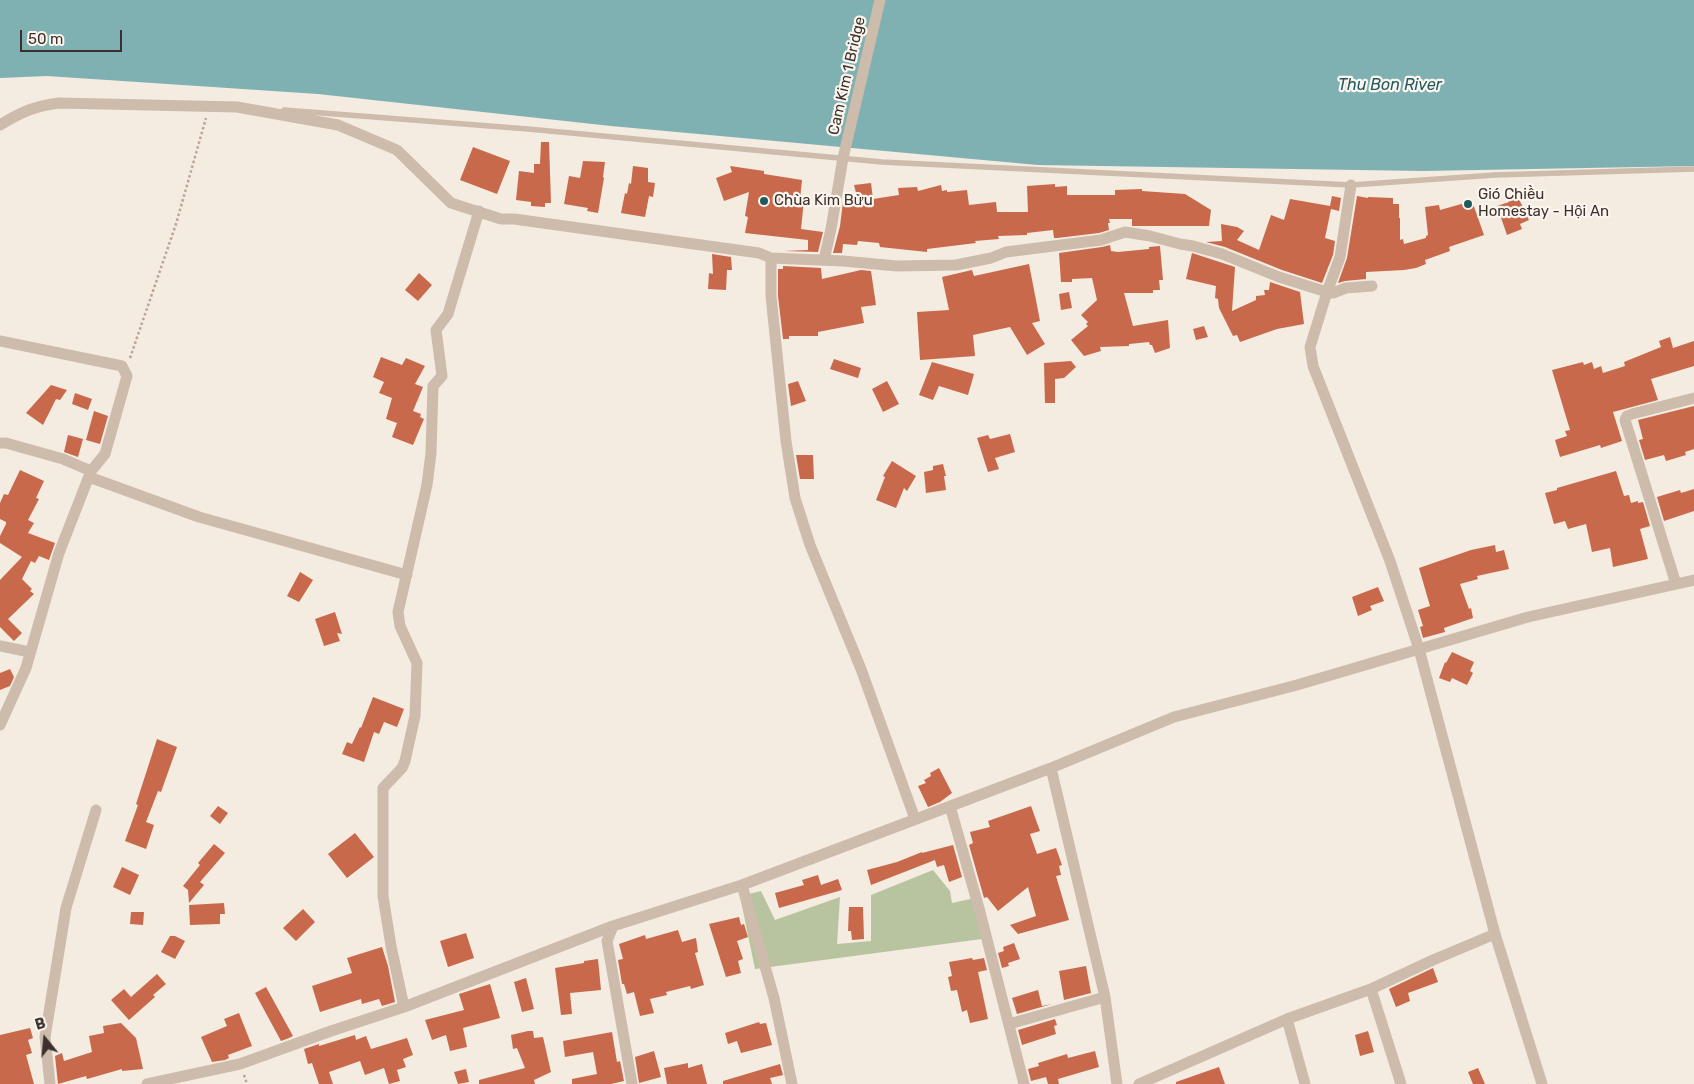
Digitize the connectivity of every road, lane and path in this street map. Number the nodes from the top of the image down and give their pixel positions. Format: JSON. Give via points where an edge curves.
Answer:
{"nodes":[{"id":1,"x":880,"y":0,"type":"edge"},
{"id":2,"x":209,"y":105,"type":"junction"},
{"id":3,"x":236,"y":107,"type":"junction"},
{"id":4,"x":0,"y":125,"type":"edge"},
{"id":5,"x":842,"y":158,"type":"junction"},
{"id":6,"x":1694,"y":169,"type":"edge"},
{"id":7,"x":1351,"y":186,"type":"junction"},
{"id":8,"x":479,"y":211,"type":"junction"},
{"id":9,"x":772,"y":258,"type":"junction"},
{"id":10,"x":824,"y":260,"type":"junction"},
{"id":11,"x":1372,"y":286,"type":"dead end"},
{"id":12,"x":1327,"y":292,"type":"junction"},
{"id":13,"x":0,"y":341,"type":"edge"},
{"id":14,"x":126,"y":371,"type":"junction"},
{"id":15,"x":1694,"y":398,"type":"edge"},
{"id":16,"x":0,"y":443,"type":"edge"},
{"id":17,"x":90,"y":474,"type":"junction"},
{"id":18,"x":407,"y":575,"type":"junction"},
{"id":19,"x":1694,"y":580,"type":"edge"},
{"id":20,"x":1676,"y":584,"type":"junction"},
{"id":21,"x":0,"y":646,"type":"edge"},
{"id":22,"x":1420,"y":649,"type":"junction"},
{"id":23,"x":30,"y":652,"type":"junction"},
{"id":24,"x":0,"y":725,"type":"edge"},
{"id":25,"x":1051,"y":768,"type":"junction"},
{"id":26,"x":950,"y":806,"type":"junction"},
{"id":27,"x":96,"y":810,"type":"dead end"},
{"id":28,"x":916,"y":819,"type":"junction"},
{"id":29,"x":742,"y":885,"type":"junction"},
{"id":30,"x":613,"y":926,"type":"junction"},
{"id":31,"x":1495,"y":934,"type":"junction"},
{"id":32,"x":1371,"y":989,"type":"junction"},
{"id":33,"x":1105,"y":997,"type":"junction"},
{"id":34,"x":404,"y":1007,"type":"junction"},
{"id":35,"x":1287,"y":1019,"type":"junction"},
{"id":36,"x":1009,"y":1024,"type":"junction"},
{"id":37,"x":50,"y":1084,"type":"edge"},
{"id":38,"x":147,"y":1084,"type":"edge"},
{"id":39,"x":632,"y":1084,"type":"edge"},
{"id":40,"x":792,"y":1084,"type":"edge"},
{"id":41,"x":1024,"y":1084,"type":"edge"},
{"id":42,"x":1117,"y":1084,"type":"edge"},
{"id":43,"x":1139,"y":1084,"type":"edge"},
{"id":44,"x":1305,"y":1084,"type":"edge"},
{"id":45,"x":1401,"y":1084,"type":"edge"},
{"id":46,"x":1542,"y":1084,"type":"edge"}],
"edges":[{"from":1,"to":5,"type":"street","name":"Cam Kim 1 Bridge"},
{"from":2,"to":3,"type":"street"},
{"from":2,"to":4,"type":"street","via":[[59,103],[25,110]]},
{"from":2,"to":14,"type":"path","via":[[176,224]]},
{"from":3,"to":5,"type":"lane","via":[[528,129]]},
{"from":3,"to":8,"type":"street","via":[[338,125],[397,150],[451,203]]},
{"from":5,"to":7,"type":"lane"},
{"from":5,"to":10,"type":"street","name":"Cam Kim 1 Bridge"},
{"from":6,"to":7,"type":"lane","via":[[1495,175]]},
{"from":7,"to":12,"type":"street","via":[[1340,257]]},
{"from":8,"to":9,"type":"street","via":[[500,219],[514,218],[759,253]]},
{"from":8,"to":18,"type":"street","via":[[448,314],[436,330],[442,376],[433,386],[431,453]]},
{"from":9,"to":10,"type":"street"},
{"from":9,"to":28,"type":"street","via":[[772,305],[795,498],[810,545],[861,669]]},
{"from":10,"to":12,"type":"street","via":[[897,266],[956,265],[1006,252],[1101,240],[1125,232],[1222,254]]},
{"from":11,"to":12,"type":"street"},
{"from":12,"to":22,"type":"street","via":[[1310,347],[1313,366],[1390,561]]},
{"from":13,"to":14,"type":"street","via":[[122,366]]},
{"from":14,"to":17,"type":"street","via":[[105,454]]},
{"from":15,"to":20,"type":"street","via":[[1632,414],[1625,420]]},
{"from":16,"to":17,"type":"street","via":[[63,459]]},
{"from":17,"to":18,"type":"street","via":[[199,518]]},
{"from":17,"to":23,"type":"street","via":[[58,553]]},
{"from":18,"to":34,"type":"street","via":[[398,620],[417,663],[415,716],[405,761],[384,788],[382,800],[383,896]]},
{"from":19,"to":20,"type":"street"},
{"from":20,"to":22,"type":"street","via":[[1528,617]]},
{"from":21,"to":23,"type":"street"},
{"from":22,"to":25,"type":"street","via":[[1174,717]]},
{"from":22,"to":31,"type":"street"},
{"from":23,"to":24,"type":"street"},
{"from":25,"to":26,"type":"street"},
{"from":25,"to":33,"type":"street"},
{"from":26,"to":28,"type":"street"},
{"from":26,"to":36,"type":"street"},
{"from":27,"to":37,"type":"street","via":[[64,917],[45,1037]]},
{"from":28,"to":29,"type":"street"},
{"from":29,"to":30,"type":"street"},
{"from":29,"to":40,"type":"street","via":[[774,998]]},
{"from":30,"to":34,"type":"street"},
{"from":30,"to":39,"type":"street","via":[[607,941]]},
{"from":31,"to":32,"type":"street"},
{"from":31,"to":46,"type":"street"},
{"from":32,"to":35,"type":"street"},
{"from":32,"to":45,"type":"street"},
{"from":33,"to":36,"type":"street"},
{"from":33,"to":42,"type":"street"},
{"from":34,"to":38,"type":"street","via":[[240,1064]]},
{"from":35,"to":43,"type":"street"},
{"from":35,"to":44,"type":"street"},
{"from":36,"to":41,"type":"street"}]}
